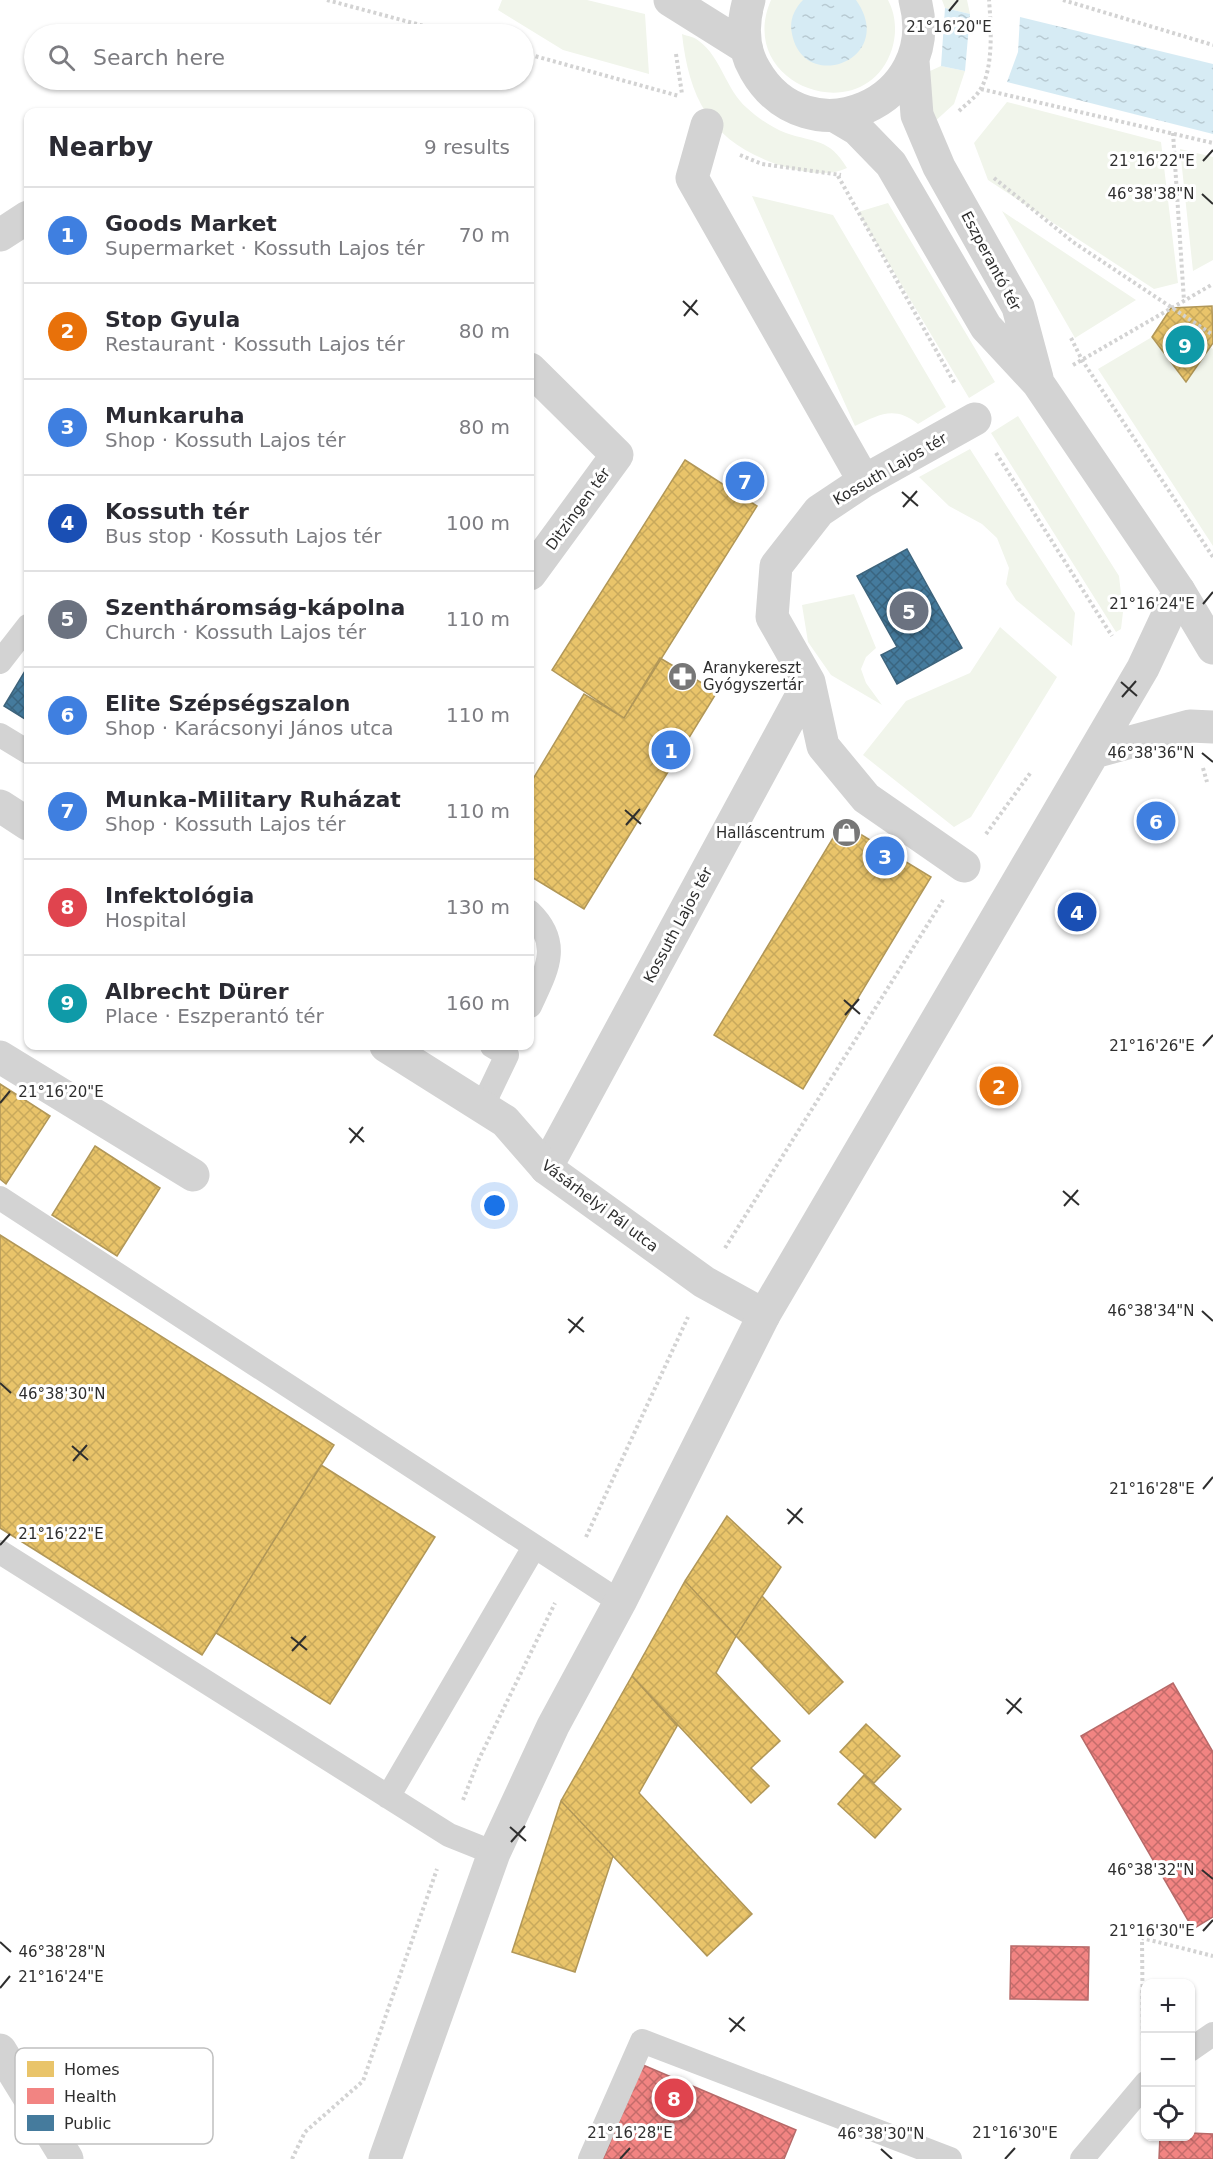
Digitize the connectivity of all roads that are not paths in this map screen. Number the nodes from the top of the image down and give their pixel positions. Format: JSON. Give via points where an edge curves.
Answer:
{"nodes":[{"id":1,"x":670,"y":0,"type":"edge"},
{"id":2,"x":750,"y":0,"type":"edge"},
{"id":3,"x":915,"y":0,"type":"edge"},
{"id":4,"x":745,"y":47,"type":"junction"},
{"id":5,"x":913,"y":61,"type":"junction"},
{"id":6,"x":836,"y":116,"type":"junction"},
{"id":7,"x":707,"y":124,"type":"road end"},
{"id":8,"x":24,"y":220,"type":"edge"},
{"id":9,"x":0,"y":235,"type":"edge"},
{"id":10,"x":534,"y":373,"type":"edge"},
{"id":11,"x":1038,"y":383,"type":"junction"},
{"id":12,"x":975,"y":419,"type":"road end"},
{"id":13,"x":864,"y":481,"type":"junction"},
{"id":14,"x":534,"y":569,"type":"edge"},
{"id":15,"x":1179,"y":591,"type":"junction"},
{"id":16,"x":24,"y":631,"type":"edge"},
{"id":17,"x":1213,"y":648,"type":"edge"},
{"id":18,"x":0,"y":662,"type":"edge"},
{"id":19,"x":809,"y":682,"type":"junction"},
{"id":20,"x":1213,"y":727,"type":"edge"},
{"id":21,"x":0,"y":735,"type":"edge"},
{"id":22,"x":24,"y":750,"type":"edge"},
{"id":23,"x":1094,"y":752,"type":"junction"},
{"id":24,"x":0,"y":806,"type":"edge"},
{"id":25,"x":24,"y":821,"type":"edge"},
{"id":26,"x":964,"y":866,"type":"dead end"},
{"id":27,"x":534,"y":917,"type":"edge"},
{"id":28,"x":534,"y":997,"type":"edge"},
{"id":29,"x":393,"y":1050,"type":"edge"},
{"id":30,"x":504,"y":1050,"type":"edge"},
{"id":31,"x":0,"y":1057,"type":"edge"},
{"id":32,"x":483,"y":1105,"type":"junction"},
{"id":33,"x":546,"y":1168,"type":"junction"},
{"id":34,"x":193,"y":1175,"type":"dead end"},
{"id":35,"x":0,"y":1198,"type":"edge"},
{"id":36,"x":764,"y":1315,"type":"junction"},
{"id":37,"x":534,"y":1547,"type":"junction"},
{"id":38,"x":0,"y":1552,"type":"edge"},
{"id":39,"x":620,"y":1602,"type":"junction"},
{"id":40,"x":388,"y":1797,"type":"junction"},
{"id":41,"x":494,"y":1853,"type":"junction"},
{"id":42,"x":1213,"y":2034,"type":"edge"},
{"id":43,"x":1195,"y":2047,"type":"edge"},
{"id":44,"x":0,"y":2050,"type":"edge"},
{"id":45,"x":15,"y":2074,"type":"edge"},
{"id":46,"x":1142,"y":2087,"type":"edge"},
{"id":47,"x":58,"y":2144,"type":"edge"},
{"id":48,"x":67,"y":2159,"type":"edge"},
{"id":49,"x":384,"y":2159,"type":"edge"},
{"id":50,"x":590,"y":2159,"type":"edge"},
{"id":51,"x":950,"y":2159,"type":"edge"},
{"id":52,"x":1082,"y":2159,"type":"edge"}],
"edges":[{"from":1,"to":4,"type":"street"},
{"from":2,"to":4,"type":"street","via":[[745,13]]},
{"from":3,"to":5,"type":"street","via":[[919,36]]},
{"from":4,"to":6,"type":"street","via":[[764,86],[784,102],[809,113]]},
{"from":5,"to":6,"type":"street","via":[[902,81],[883,100],[859,112]]},
{"from":5,"to":11,"type":"street","name":"Eszperantó tér","via":[[916,115],[939,167],[1018,307]]},
{"from":6,"to":11,"type":"street","via":[[857,129],[891,164],[986,327]]},
{"from":7,"to":13,"type":"street","via":[[692,178]]},
{"from":8,"to":9,"type":"street"},
{"from":10,"to":14,"type":"street","name":"Ditzingen tér","via":[[617,455]]},
{"from":11,"to":15,"type":"street"},
{"from":12,"to":13,"type":"street","name":"Kossuth Lajos tér"},
{"from":13,"to":19,"type":"street","name":"Kossuth Lajos tér","via":[[819,511],[776,566],[772,617]]},
{"from":15,"to":17,"type":"street"},
{"from":15,"to":23,"type":"street","via":[[1143,668]]},
{"from":16,"to":18,"type":"lane"},
{"from":19,"to":26,"type":"street","name":"Kossuth Lajos tér","via":[[823,746],[866,798]]},
{"from":19,"to":33,"type":"street","name":"Kossuth Lajos tér"},
{"from":20,"to":23,"type":"street","via":[[1190,726]]},
{"from":21,"to":22,"type":"lane"},
{"from":23,"to":36,"type":"street"},
{"from":24,"to":25,"type":"street"},
{"from":27,"to":28,"type":"lane","via":[[542,927],[549,950],[548,966]]},
{"from":29,"to":32,"type":"street","name":"Vásárhelyi Pál utca"},
{"from":30,"to":32,"type":"lane"},
{"from":31,"to":34,"type":"street"},
{"from":32,"to":33,"type":"street","name":"Vásárhelyi Pál utca","via":[[504,1121]]},
{"from":33,"to":36,"type":"street","name":"Vásárhelyi Pál utca","via":[[704,1282]]},
{"from":35,"to":37,"type":"lane"},
{"from":36,"to":39,"type":"street"},
{"from":37,"to":39,"type":"lane"},
{"from":37,"to":40,"type":"lane"},
{"from":38,"to":40,"type":"lane"},
{"from":39,"to":41,"type":"street","via":[[553,1726]]},
{"from":40,"to":41,"type":"lane","via":[[449,1835]]},
{"from":41,"to":49,"type":"street"},
{"from":42,"to":43,"type":"lane"},
{"from":44,"to":45,"type":"street"},
{"from":46,"to":52,"type":"lane"},
{"from":47,"to":48,"type":"street"},
{"from":50,"to":51,"type":"lane","via":[[642,2041]]}]}
